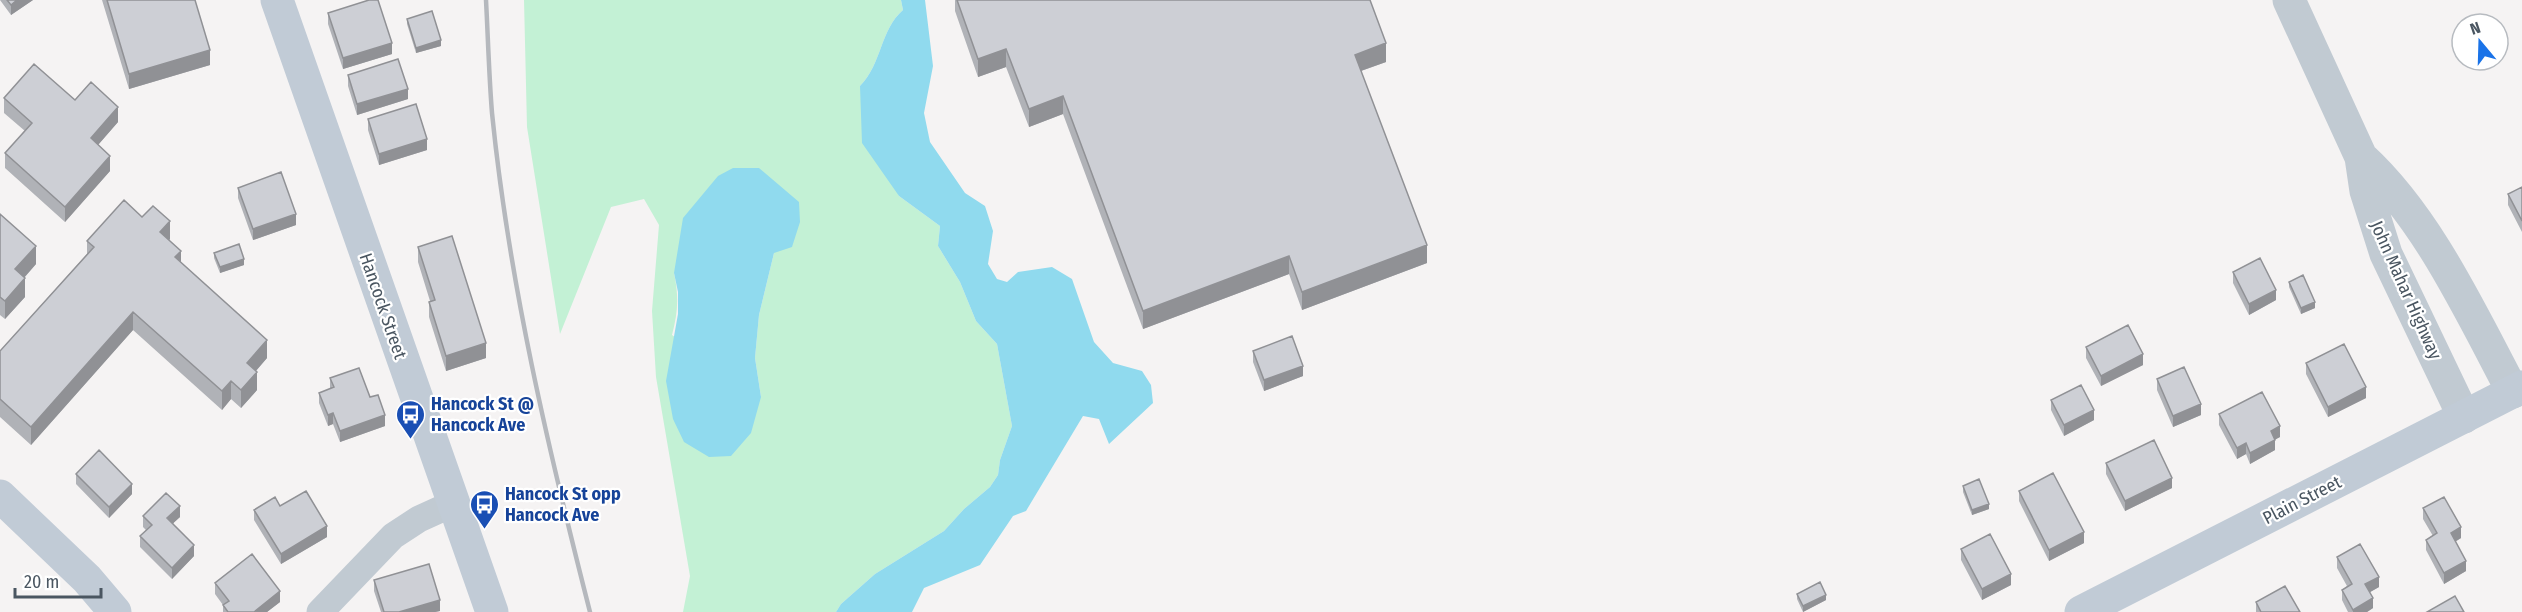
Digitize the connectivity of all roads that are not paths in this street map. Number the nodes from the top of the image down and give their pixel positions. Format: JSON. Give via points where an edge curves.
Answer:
{"nodes":[{"id":1,"x":277,"y":0,"type":"edge"},
{"id":2,"x":2289,"y":0,"type":"edge"},
{"id":3,"x":2361,"y":157,"type":"junction"},
{"id":4,"x":2517,"y":389,"type":"edge"},
{"id":5,"x":2464,"y":417,"type":"junction"},
{"id":6,"x":0,"y":496,"type":"edge"},
{"id":7,"x":452,"y":504,"type":"junction"},
{"id":8,"x":115,"y":612,"type":"edge"},
{"id":9,"x":320,"y":612,"type":"edge"},
{"id":10,"x":492,"y":612,"type":"edge"},
{"id":11,"x":2081,"y":612,"type":"edge"}],
"edges":[{"from":1,"to":7,"type":"main road","name":"Hancock Street"},
{"from":2,"to":3,"type":"street","name":"John Mahar Highway"},
{"from":3,"to":4,"type":"street","name":"John Mahar Highway","via":[[2385,178],[2416,219]]},
{"from":3,"to":5,"type":"street","name":"John Mahar Highway","via":[[2366,191],[2386,254]]},
{"from":4,"to":5,"type":"main road","name":"Plain Street"},
{"from":5,"to":11,"type":"main road","name":"Plain Street"},
{"from":6,"to":8,"type":"main road","via":[[87,579]]},
{"from":7,"to":9,"type":"street","via":[[393,536]]},
{"from":7,"to":10,"type":"main road","name":"Hancock Street"}]}
